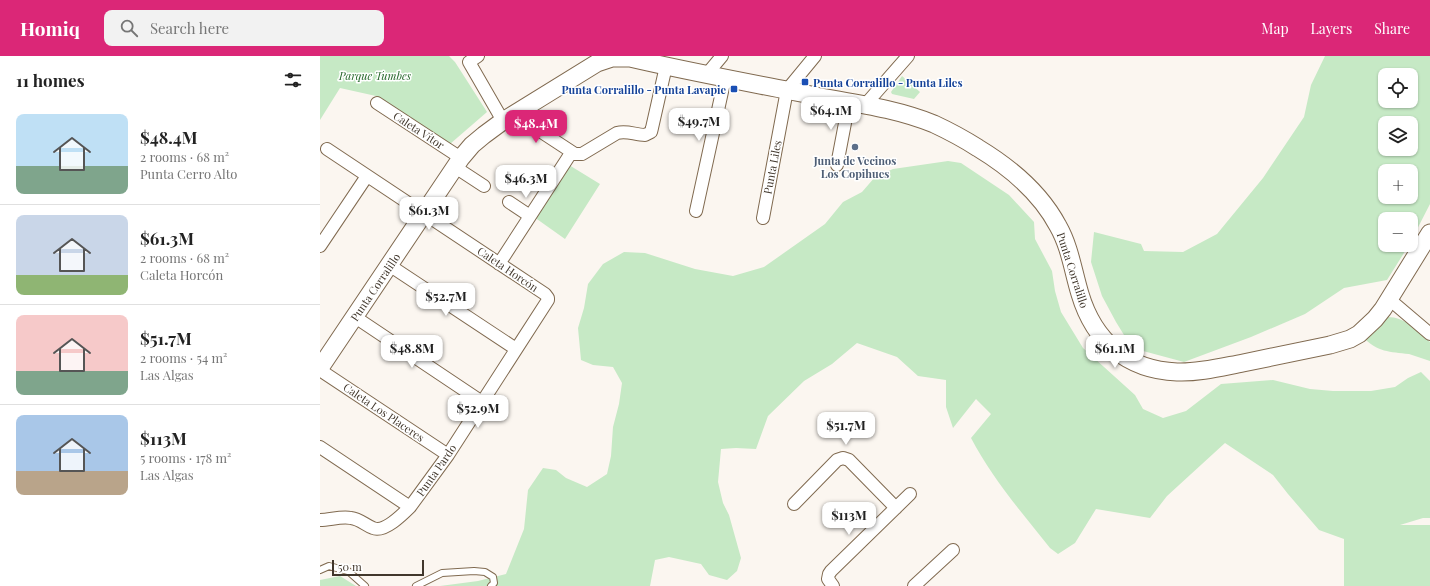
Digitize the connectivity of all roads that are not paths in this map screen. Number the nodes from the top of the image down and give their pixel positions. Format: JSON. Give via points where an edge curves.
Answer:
{"nodes":[{"id":1,"x":478,"y":56,"type":"edge"},
{"id":2,"x":722,"y":56,"type":"edge"},
{"id":3,"x":815,"y":56,"type":"edge"},
{"id":4,"x":908,"y":56,"type":"edge"},
{"id":5,"x":620,"y":57,"type":"edge"},
{"id":6,"x":666,"y":66,"type":"junction"},
{"id":7,"x":707,"y":74,"type":"junction"},
{"id":8,"x":725,"y":78,"type":"junction"},
{"id":9,"x":787,"y":90,"type":"junction"},
{"id":10,"x":377,"y":103,"type":"dead end"},
{"id":11,"x":857,"y":104,"type":"junction"},
{"id":12,"x":509,"y":118,"type":"junction"},
{"id":13,"x":327,"y":149,"type":"dead end"},
{"id":14,"x":572,"y":153,"type":"junction"},
{"id":15,"x":458,"y":162,"type":"junction"},
{"id":16,"x":836,"y":165,"type":"dead end"},
{"id":17,"x":367,"y":176,"type":"junction"},
{"id":18,"x":484,"y":186,"type":"dead end"},
{"id":19,"x":509,"y":202,"type":"dead end"},
{"id":20,"x":696,"y":212,"type":"dead end"},
{"id":21,"x":424,"y":214,"type":"junction"},
{"id":22,"x":530,"y":216,"type":"junction"},
{"id":23,"x":763,"y":218,"type":"dead end"},
{"id":24,"x":1428,"y":241,"type":"edge"},
{"id":25,"x":320,"y":246,"type":"edge"},
{"id":26,"x":499,"y":264,"type":"junction"},
{"id":27,"x":389,"y":265,"type":"junction"},
{"id":28,"x":548,"y":298,"type":"joint"},
{"id":29,"x":1389,"y":299,"type":"junction"},
{"id":30,"x":355,"y":317,"type":"junction"},
{"id":31,"x":1430,"y":334,"type":"edge"},
{"id":32,"x":516,"y":348,"type":"junction"},
{"id":33,"x":320,"y":369,"type":"edge"},
{"id":34,"x":482,"y":402,"type":"junction"},
{"id":35,"x":320,"y":447,"type":"edge"},
{"id":36,"x":448,"y":455,"type":"junction"},
{"id":37,"x":910,"y":494,"type":"dead end"},
{"id":38,"x":794,"y":504,"type":"dead end"},
{"id":39,"x":410,"y":507,"type":"junction"},
{"id":40,"x":896,"y":508,"type":"junction"},
{"id":41,"x":320,"y":520,"type":"edge"},
{"id":42,"x":952,"y":550,"type":"dead end"},
{"id":43,"x":320,"y":570,"type":"edge"},
{"id":44,"x":365,"y":586,"type":"edge"},
{"id":45,"x":416,"y":586,"type":"edge"},
{"id":46,"x":491,"y":586,"type":"edge"},
{"id":47,"x":833,"y":586,"type":"edge"},
{"id":48,"x":914,"y":586,"type":"edge"}],
"edges":[{"from":1,"to":12,"type":"street","via":[[469,62]]},
{"from":2,"to":7,"type":"street"},
{"from":3,"to":9,"type":"street","name":"Punta Liles"},
{"from":4,"to":11,"type":"street"},
{"from":5,"to":6,"type":"street","name":"Punta Corralillo"},
{"from":5,"to":12,"type":"street","name":"Punta Corralillo","via":[[597,63]]},
{"from":6,"to":7,"type":"street","name":"Punta Corralillo"},
{"from":6,"to":14,"type":"street","via":[[652,128],[648,134],[617,133],[582,154]]},
{"from":7,"to":8,"type":"street","name":"Punta Corralillo"},
{"from":8,"to":9,"type":"street","name":"Punta Corralillo"},
{"from":8,"to":20,"type":"street"},
{"from":9,"to":11,"type":"street","name":"Punta Corralillo"},
{"from":9,"to":23,"type":"street","name":"Punta Liles"},
{"from":10,"to":15,"type":"street","name":"Caleta Vítor"},
{"from":11,"to":16,"type":"street"},
{"from":11,"to":29,"type":"street","name":"Punta Corralillo","via":[[933,124],[979,149],[1025,182],[1059,226],[1085,308],[1097,331],[1114,350],[1143,367],[1166,372],[1199,371],[1340,343],[1368,327]]},
{"from":12,"to":14,"type":"street"},
{"from":12,"to":15,"type":"street","name":"Punta Corralillo","via":[[480,138]]},
{"from":13,"to":17,"type":"street","name":"Caleta Horcón"},
{"from":14,"to":22,"type":"street"},
{"from":15,"to":18,"type":"street","name":"Caleta Vítor"},
{"from":15,"to":21,"type":"street","name":"Punta Corralillo"},
{"from":17,"to":21,"type":"street","name":"Caleta Horcón"},
{"from":17,"to":25,"type":"street"},
{"from":19,"to":22,"type":"street"},
{"from":21,"to":26,"type":"street","name":"Caleta Horcón"},
{"from":21,"to":27,"type":"street","name":"Punta Corralillo"},
{"from":22,"to":26,"type":"street"},
{"from":24,"to":29,"type":"street","name":"Punta Corralillo"},
{"from":26,"to":28,"type":"street","name":"Caleta Horcón"},
{"from":27,"to":30,"type":"street","name":"Punta Corralillo"},
{"from":27,"to":32,"type":"street"},
{"from":28,"to":32,"type":"street","name":"Punta Pardo"},
{"from":29,"to":31,"type":"street"},
{"from":30,"to":33,"type":"street","name":"Punta Corralillo"},
{"from":30,"to":34,"type":"street"},
{"from":32,"to":34,"type":"street","name":"Punta Pardo"},
{"from":33,"to":36,"type":"street","name":"Caleta Los Placeres"},
{"from":34,"to":36,"type":"street","name":"Punta Pardo"},
{"from":35,"to":39,"type":"street"},
{"from":36,"to":39,"type":"street","name":"Punta Pardo"},
{"from":37,"to":40,"type":"street"},
{"from":38,"to":40,"type":"street","via":[[837,460],[843,458],[849,460]]},
{"from":39,"to":41,"type":"street","name":"Punta Pardo","via":[[396,520],[376,529],[350,518]]},
{"from":40,"to":47,"type":"street","via":[[829,574],[828,579]]},
{"from":42,"to":48,"type":"street"},
{"from":43,"to":44,"type":"lane","via":[[329,566],[348,571]]},
{"from":45,"to":46,"type":"lane","via":[[442,573],[474,571],[485,572],[493,577],[494,583]]}]}
